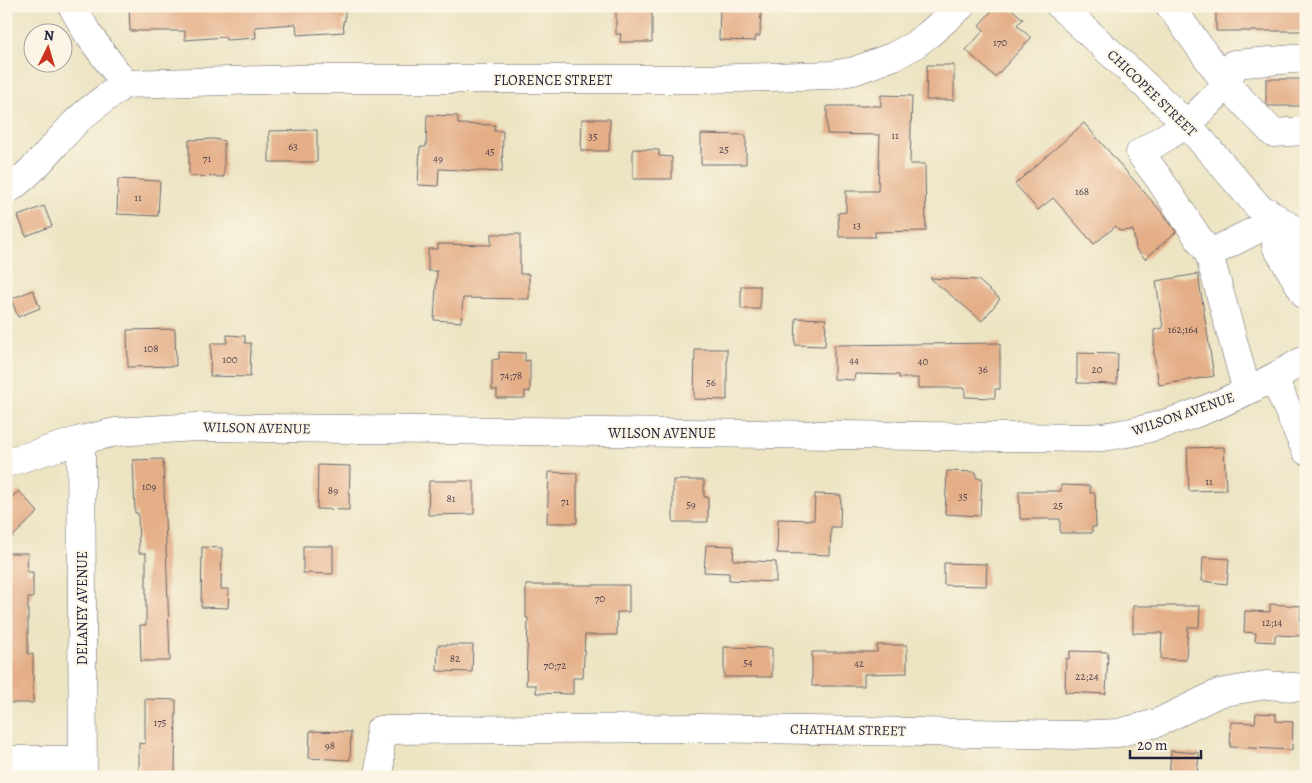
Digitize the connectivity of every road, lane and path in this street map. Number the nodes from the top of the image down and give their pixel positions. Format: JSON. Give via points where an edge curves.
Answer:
{"nodes":[{"id":1,"x":72,"y":6,"type":"edge"},
{"id":2,"x":961,"y":6,"type":"edge"},
{"id":3,"x":1060,"y":6,"type":"edge"},
{"id":4,"x":1170,"y":6,"type":"edge"},
{"id":5,"x":1306,"y":58,"type":"edge"},
{"id":6,"x":125,"y":84,"type":"junction"},
{"id":7,"x":1227,"y":85,"type":"junction"},
{"id":8,"x":1187,"y":124,"type":"junction"},
{"id":9,"x":1306,"y":131,"type":"edge"},
{"id":10,"x":1239,"y":185,"type":"junction"},
{"id":11,"x":6,"y":191,"type":"edge"},
{"id":12,"x":1264,"y":226,"type":"junction"},
{"id":13,"x":1306,"y":233,"type":"edge"},
{"id":14,"x":1209,"y":254,"type":"junction"},
{"id":15,"x":1306,"y":262,"type":"edge"},
{"id":16,"x":1306,"y":296,"type":"edge"},
{"id":17,"x":1306,"y":359,"type":"edge"},
{"id":18,"x":1274,"y":378,"type":"junction"},
{"id":19,"x":1247,"y":391,"type":"junction"},
{"id":20,"x":81,"y":440,"type":"junction"},
{"id":21,"x":1306,"y":451,"type":"edge"},
{"id":22,"x":6,"y":463,"type":"edge"},
{"id":23,"x":1306,"y":688,"type":"edge"},
{"id":24,"x":6,"y":760,"type":"edge"},
{"id":25,"x":83,"y":768,"type":"edge"},
{"id":26,"x":380,"y":777,"type":"edge"}],
"edges":[{"from":1,"to":6,"type":"street","via":[[88,34]]},
{"from":2,"to":6,"type":"street","name":"FLORENCE STREET","via":[[913,46],[854,71],[830,75],[714,79],[298,79]]},
{"from":3,"to":8,"type":"street","name":"CHICOPEE STREET"},
{"from":4,"to":7,"type":"street"},
{"from":5,"to":7,"type":"street","via":[[1234,64]]},
{"from":6,"to":11,"type":"street","via":[[82,115],[30,172]]},
{"from":7,"to":8,"type":"street"},
{"from":7,"to":9,"type":"street","via":[[1273,133]]},
{"from":8,"to":10,"type":"street","name":"CHICOPEE STREET"},
{"from":8,"to":14,"type":"street","via":[[1140,153]]},
{"from":10,"to":12,"type":"street","name":"CHICOPEE STREET"},
{"from":10,"to":13,"type":"street","via":[[1268,213],[1293,229]]},
{"from":10,"to":15,"type":"street","name":"CHICOPEE STREET"},
{"from":12,"to":14,"type":"street"},
{"from":12,"to":16,"type":"street","name":"CHICOPEE STREET"},
{"from":14,"to":19,"type":"street"},
{"from":17,"to":18,"type":"street","name":"WILSON AVENUE"},
{"from":18,"to":19,"type":"street","name":"WILSON AVENUE"},
{"from":18,"to":21,"type":"street"},
{"from":19,"to":20,"type":"street","name":"WILSON AVENUE","via":[[1159,426],[1122,435],[1090,438],[196,427],[122,431]]},
{"from":20,"to":22,"type":"street","name":"WILSON AVENUE"},
{"from":20,"to":25,"type":"street","name":"DELANEY AVENUE"},
{"from":23,"to":26,"type":"street","name":"CHATHAM STREET","via":[[1266,685],[1220,693],[1157,723],[1118,733],[1074,735],[702,728],[380,730]]},
{"from":24,"to":25,"type":"street"}]}
